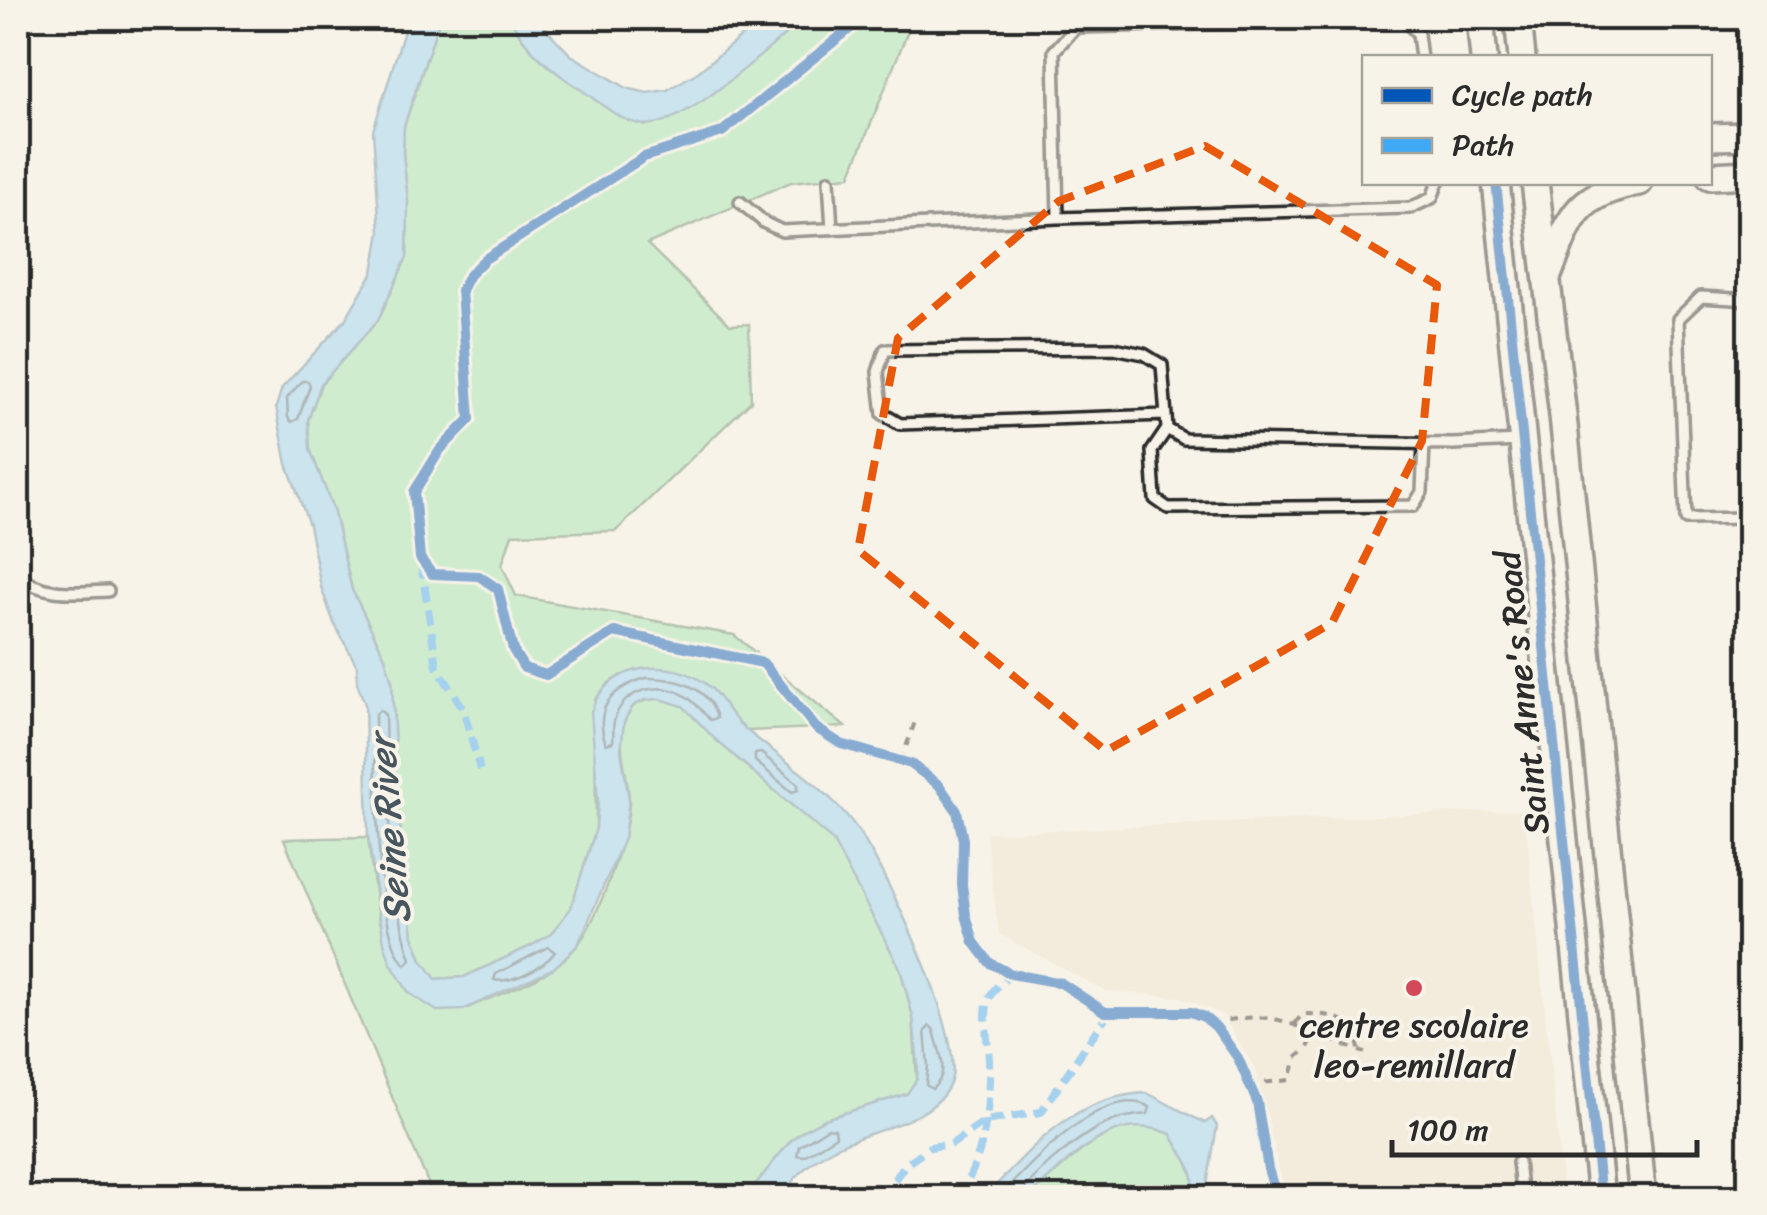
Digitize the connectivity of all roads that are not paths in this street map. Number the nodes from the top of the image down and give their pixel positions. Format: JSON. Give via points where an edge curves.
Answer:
{"nodes":[{"id":1,"x":1480,"y":18,"type":"edge"},
{"id":2,"x":1518,"y":18,"type":"edge"},
{"id":3,"x":1421,"y":55,"type":"edge"},
{"id":4,"x":1484,"y":55,"type":"edge"},
{"id":5,"x":1522,"y":55,"type":"edge"},
{"id":6,"x":1750,"y":136,"type":"edge"},
{"id":7,"x":1712,"y":138,"type":"edge"},
{"id":8,"x":1750,"y":174,"type":"edge"},
{"id":9,"x":1712,"y":176,"type":"edge"},
{"id":10,"x":830,"y":180,"type":"dead end"},
{"id":11,"x":1437,"y":185,"type":"edge"},
{"id":12,"x":1496,"y":185,"type":"edge"},
{"id":13,"x":1535,"y":185,"type":"edge"},
{"id":14,"x":1626,"y":185,"type":"edge"},
{"id":15,"x":740,"y":202,"type":"dead end"},
{"id":16,"x":1058,"y":218,"type":"junction"},
{"id":17,"x":832,"y":228,"type":"junction"},
{"id":18,"x":1546,"y":282,"type":"junction"},
{"id":19,"x":1750,"y":300,"type":"edge"},
{"id":20,"x":1166,"y":416,"type":"junction"},
{"id":21,"x":1166,"y":429,"type":"junction"},
{"id":22,"x":1523,"y":440,"type":"junction"},
{"id":23,"x":1424,"y":444,"type":"junction"},
{"id":24,"x":1750,"y":518,"type":"edge"},
{"id":25,"x":18,"y":575,"type":"edge"},
{"id":26,"x":108,"y":591,"type":"dead end"},
{"id":27,"x":1518,"y":1162,"type":"dead end"},
{"id":28,"x":1522,"y":1198,"type":"edge"},
{"id":29,"x":1601,"y":1198,"type":"edge"},
{"id":30,"x":1644,"y":1198,"type":"edge"}],
"edges":[{"from":1,"to":4,"type":"main road"},
{"from":2,"to":5,"type":"main road"},
{"from":3,"to":16,"type":"lane","via":[[1418,34],[1404,19],[1076,27],[1054,51]]},
{"from":6,"to":7,"type":"main road"},
{"from":8,"to":9,"type":"main road"},
{"from":10,"to":17,"type":"lane"},
{"from":11,"to":16,"type":"lane","via":[[1432,198],[1410,208]]},
{"from":12,"to":22,"type":"main road","name":"Saint Anne's Road"},
{"from":13,"to":18,"type":"main road","name":"Saint Anne's Road"},
{"from":14,"to":18,"type":"main road","via":[[1575,211]]},
{"from":15,"to":17,"type":"lane","via":[[782,231]]},
{"from":16,"to":17,"type":"lane"},
{"from":18,"to":30,"type":"main road","name":"Saint Anne's Road"},
{"from":19,"to":24,"type":"lane","via":[[1702,297],[1678,319],[1686,519]]},
{"from":20,"to":20,"type":"lane","via":[[1162,364],[1114,348],[885,350],[878,372],[884,414],[900,424]]},
{"from":20,"to":21,"type":"lane"},
{"from":21,"to":23,"type":"lane","via":[[1184,439]]},
{"from":21,"to":23,"type":"lane","via":[[1152,451],[1154,499],[1168,508],[1412,506],[1422,492]]},
{"from":22,"to":23,"type":"lane"},
{"from":22,"to":29,"type":"main road","name":"Saint Anne's Road"},
{"from":25,"to":26,"type":"lane","via":[[58,592]]},
{"from":27,"to":28,"type":"lane"}]}
